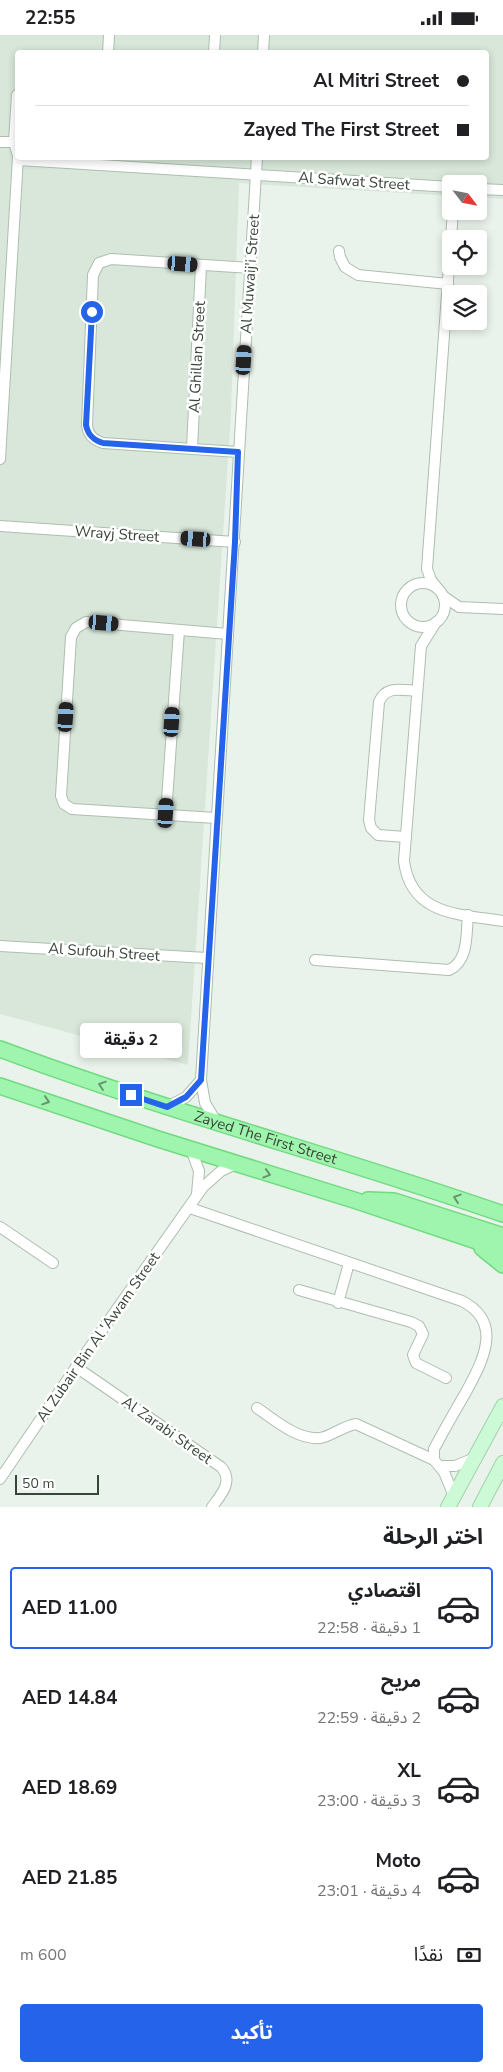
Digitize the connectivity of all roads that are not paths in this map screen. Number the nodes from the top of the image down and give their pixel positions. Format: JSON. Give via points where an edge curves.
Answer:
{"nodes":[{"id":1,"x":109,"y":35,"type":"edge"},
{"id":2,"x":215,"y":35,"type":"edge"},
{"id":3,"x":264,"y":35,"type":"edge"},
{"id":4,"x":108,"y":50,"type":"edge"},
{"id":5,"x":214,"y":50,"type":"edge"},
{"id":6,"x":263,"y":50,"type":"edge"},
{"id":7,"x":15,"y":126,"type":"edge"},
{"id":8,"x":0,"y":142,"type":"edge"},
{"id":9,"x":14,"y":142,"type":"junction"},
{"id":10,"x":15,"y":146,"type":"edge"},
{"id":11,"x":18,"y":160,"type":"edge"},
{"id":12,"x":46,"y":160,"type":"edge"},
{"id":13,"x":258,"y":160,"type":"edge"},
{"id":14,"x":256,"y":175,"type":"junction"},
{"id":15,"x":442,"y":186,"type":"edge"},
{"id":16,"x":488,"y":189,"type":"edge"},
{"id":17,"x":503,"y":190,"type":"edge"},
{"id":18,"x":339,"y":251,"type":"dead end"},
{"id":19,"x":201,"y":265,"type":"junction"},
{"id":20,"x":250,"y":268,"type":"junction"},
{"id":21,"x":449,"y":275,"type":"edge"},
{"id":22,"x":448,"y":283,"type":"junction"},
{"id":23,"x":192,"y":448,"type":"junction"},
{"id":24,"x":238,"y":452,"type":"junction"},
{"id":25,"x":0,"y":459,"type":"edge"},
{"id":26,"x":0,"y":526,"type":"edge"},
{"id":27,"x":235,"y":542,"type":"junction"},
{"id":28,"x":426,"y":569,"type":"junction"},
{"id":29,"x":413,"y":586,"type":"junction"},
{"id":30,"x":441,"y":592,"type":"junction"},
{"id":31,"x":459,"y":607,"type":"junction"},
{"id":32,"x":503,"y":609,"type":"edge"},
{"id":33,"x":438,"y":620,"type":"junction"},
{"id":34,"x":409,"y":622,"type":"junction"},
{"id":35,"x":179,"y":630,"type":"junction"},
{"id":36,"x":228,"y":634,"type":"junction"},
{"id":37,"x":421,"y":646,"type":"junction"},
{"id":38,"x":417,"y":691,"type":"junction"},
{"id":39,"x":166,"y":813,"type":"junction"},
{"id":40,"x":216,"y":818,"type":"junction"},
{"id":41,"x":406,"y":837,"type":"junction"},
{"id":42,"x":468,"y":915,"type":"junction"},
{"id":43,"x":503,"y":921,"type":"edge"},
{"id":44,"x":0,"y":945,"type":"edge"},
{"id":45,"x":207,"y":959,"type":"junction"},
{"id":46,"x":315,"y":960,"type":"dead end"},
{"id":47,"x":0,"y":1049,"type":"edge"},
{"id":48,"x":201,"y":1080,"type":"junction"},
{"id":49,"x":0,"y":1086,"type":"edge"},
{"id":50,"x":167,"y":1107,"type":"junction"},
{"id":51,"x":217,"y":1123,"type":"junction"},
{"id":52,"x":191,"y":1149,"type":"junction"},
{"id":53,"x":236,"y":1164,"type":"junction"},
{"id":54,"x":197,"y":1195,"type":"junction"},
{"id":55,"x":357,"y":1201,"type":"junction"},
{"id":56,"x":190,"y":1208,"type":"junction"},
{"id":57,"x":503,"y":1214,"type":"edge"},
{"id":58,"x":0,"y":1227,"type":"edge"},
{"id":59,"x":503,"y":1236,"type":"edge"},
{"id":60,"x":469,"y":1238,"type":"junction"},
{"id":61,"x":503,"y":1250,"type":"edge"},
{"id":62,"x":53,"y":1263,"type":"dead end"},
{"id":63,"x":349,"y":1263,"type":"junction"},
{"id":64,"x":503,"y":1265,"type":"edge"},
{"id":65,"x":299,"y":1291,"type":"dead end"},
{"id":66,"x":338,"y":1303,"type":"junction"},
{"id":67,"x":76,"y":1367,"type":"junction"},
{"id":68,"x":446,"y":1378,"type":"dead end"},
{"id":69,"x":503,"y":1406,"type":"edge"},
{"id":70,"x":257,"y":1408,"type":"dead end"},
{"id":71,"x":475,"y":1458,"type":"junction"},
{"id":72,"x":437,"y":1463,"type":"junction"},
{"id":73,"x":503,"y":1463,"type":"edge"},
{"id":74,"x":0,"y":1479,"type":"edge"},
{"id":75,"x":451,"y":1501,"type":"edge"},
{"id":76,"x":212,"y":1507,"type":"edge"},
{"id":77,"x":480,"y":1507,"type":"edge"}],
"edges":[{"from":1,"to":4,"type":"street"},
{"from":2,"to":5,"type":"street"},
{"from":3,"to":6,"type":"street"},
{"from":7,"to":9,"type":"street"},
{"from":8,"to":9,"type":"street"},
{"from":9,"to":10,"type":"street"},
{"from":11,"to":25,"type":"street"},
{"from":12,"to":14,"type":"street","name":"Al Safwat Street"},
{"from":13,"to":14,"type":"street","name":"Al Muwaij'i Street"},
{"from":14,"to":15,"type":"street","name":"Al Safwat Street"},
{"from":14,"to":20,"type":"street","name":"Al Muwaij'i Street"},
{"from":16,"to":17,"type":"street"},
{"from":18,"to":22,"type":"street","via":[[345,267],[358,275]]},
{"from":19,"to":20,"type":"street"},
{"from":19,"to":23,"type":"street","name":"Al Ghillan Street"},
{"from":19,"to":23,"type":"street","via":[[111,259],[99,263],[93,275],[86,425],[90,435],[103,443]]},
{"from":20,"to":24,"type":"street","name":"Al Muwaij'i Street"},
{"from":21,"to":22,"type":"street"},
{"from":22,"to":28,"type":"street"},
{"from":23,"to":24,"type":"street"},
{"from":24,"to":27,"type":"street","name":"Al Muwaij'i Street"},
{"from":26,"to":27,"type":"street","name":"Wrayj Street"},
{"from":27,"to":36,"type":"street","name":"Al Muwaij'i Street"},
{"from":28,"to":29,"type":"street"},
{"from":28,"to":30,"type":"street"},
{"from":29,"to":30,"type":"street","via":[[426,583]]},
{"from":29,"to":34,"type":"street","via":[[407,590],[402,603]]},
{"from":30,"to":31,"type":"street"},
{"from":30,"to":33,"type":"street","via":[[445,608]]},
{"from":31,"to":32,"type":"street"},
{"from":31,"to":33,"type":"street"},
{"from":33,"to":34,"type":"street","via":[[423,627]]},
{"from":33,"to":37,"type":"street"},
{"from":34,"to":37,"type":"street"},
{"from":35,"to":36,"type":"street"},
{"from":35,"to":39,"type":"street"},
{"from":35,"to":39,"type":"street","via":[[86,622],[76,628],[71,637],[61,796],[64,804],[72,809]]},
{"from":36,"to":40,"type":"street","name":"Al Muwaij'i Street"},
{"from":37,"to":38,"type":"street"},
{"from":38,"to":41,"type":"street"},
{"from":38,"to":41,"type":"street","via":[[392,689],[384,693],[379,702],[369,820],[370,828],[378,835]]},
{"from":39,"to":40,"type":"street"},
{"from":40,"to":45,"type":"street","name":"Al Muwaij'i Street"},
{"from":41,"to":42,"type":"street","via":[[406,874],[420,898],[431,907]]},
{"from":42,"to":43,"type":"street"},
{"from":42,"to":46,"type":"street","via":[[464,954],[458,965],[449,970]]},
{"from":44,"to":45,"type":"street","name":"Al Sufouh Street"},
{"from":45,"to":48,"type":"street","name":"Al Muwaij'i Street"},
{"from":50,"to":47,"type":"main road","name":"Zayed The First Street","one_way":true},
{"from":48,"to":50,"type":"street","via":[[186,1097]]},
{"from":48,"to":51,"type":"street","name":"Al Muwaij'i Street","via":[[205,1103]]},
{"from":49,"to":52,"type":"main road","one_way":true},
{"from":50,"to":51,"type":"main road","name":"Zayed The First Street"},
{"from":57,"to":51,"type":"main road","name":"Zayed The First Street","one_way":true},
{"from":52,"to":53,"type":"main road"},
{"from":52,"to":54,"type":"street","name":"Al Zubair Bin Al 'Awam Street","via":[[199,1171]]},
{"from":53,"to":54,"type":"street","name":"Al Zubair Bin Al 'Awam Street","via":[[214,1176]]},
{"from":53,"to":55,"type":"main road","one_way":true},
{"from":54,"to":56,"type":"street","name":"Al Zubair Bin Al 'Awam Street"},
{"from":55,"to":59,"type":"main road","via":[[394,1201]]},
{"from":55,"to":60,"type":"main road"},
{"from":56,"to":63,"type":"street"},
{"from":56,"to":67,"type":"street","name":"Al Zubair Bin Al 'Awam Street"},
{"from":58,"to":62,"type":"street"},
{"from":60,"to":61,"type":"main road"},
{"from":60,"to":64,"type":"main road"},
{"from":63,"to":66,"type":"street"},
{"from":63,"to":72,"type":"street","via":[[462,1301],[485,1321],[488,1351],[434,1449]]},
{"from":65,"to":66,"type":"street"},
{"from":66,"to":68,"type":"street","via":[[420,1326],[423,1334],[413,1355],[416,1363]]},
{"from":67,"to":74,"type":"street","name":"Al Zubair Bin Al 'Awam Street"},
{"from":67,"to":76,"type":"street","name":"Al Zarabi Street","via":[[221,1467],[226,1474],[226,1483]]},
{"from":69,"to":71,"type":"main road"},
{"from":70,"to":72,"type":"street","via":[[306,1437],[321,1438],[344,1426],[356,1424]]},
{"from":71,"to":72,"type":"street","via":[[462,1464]]},
{"from":71,"to":75,"type":"main road"},
{"from":72,"to":75,"type":"street"},
{"from":73,"to":77,"type":"main road"}]}
